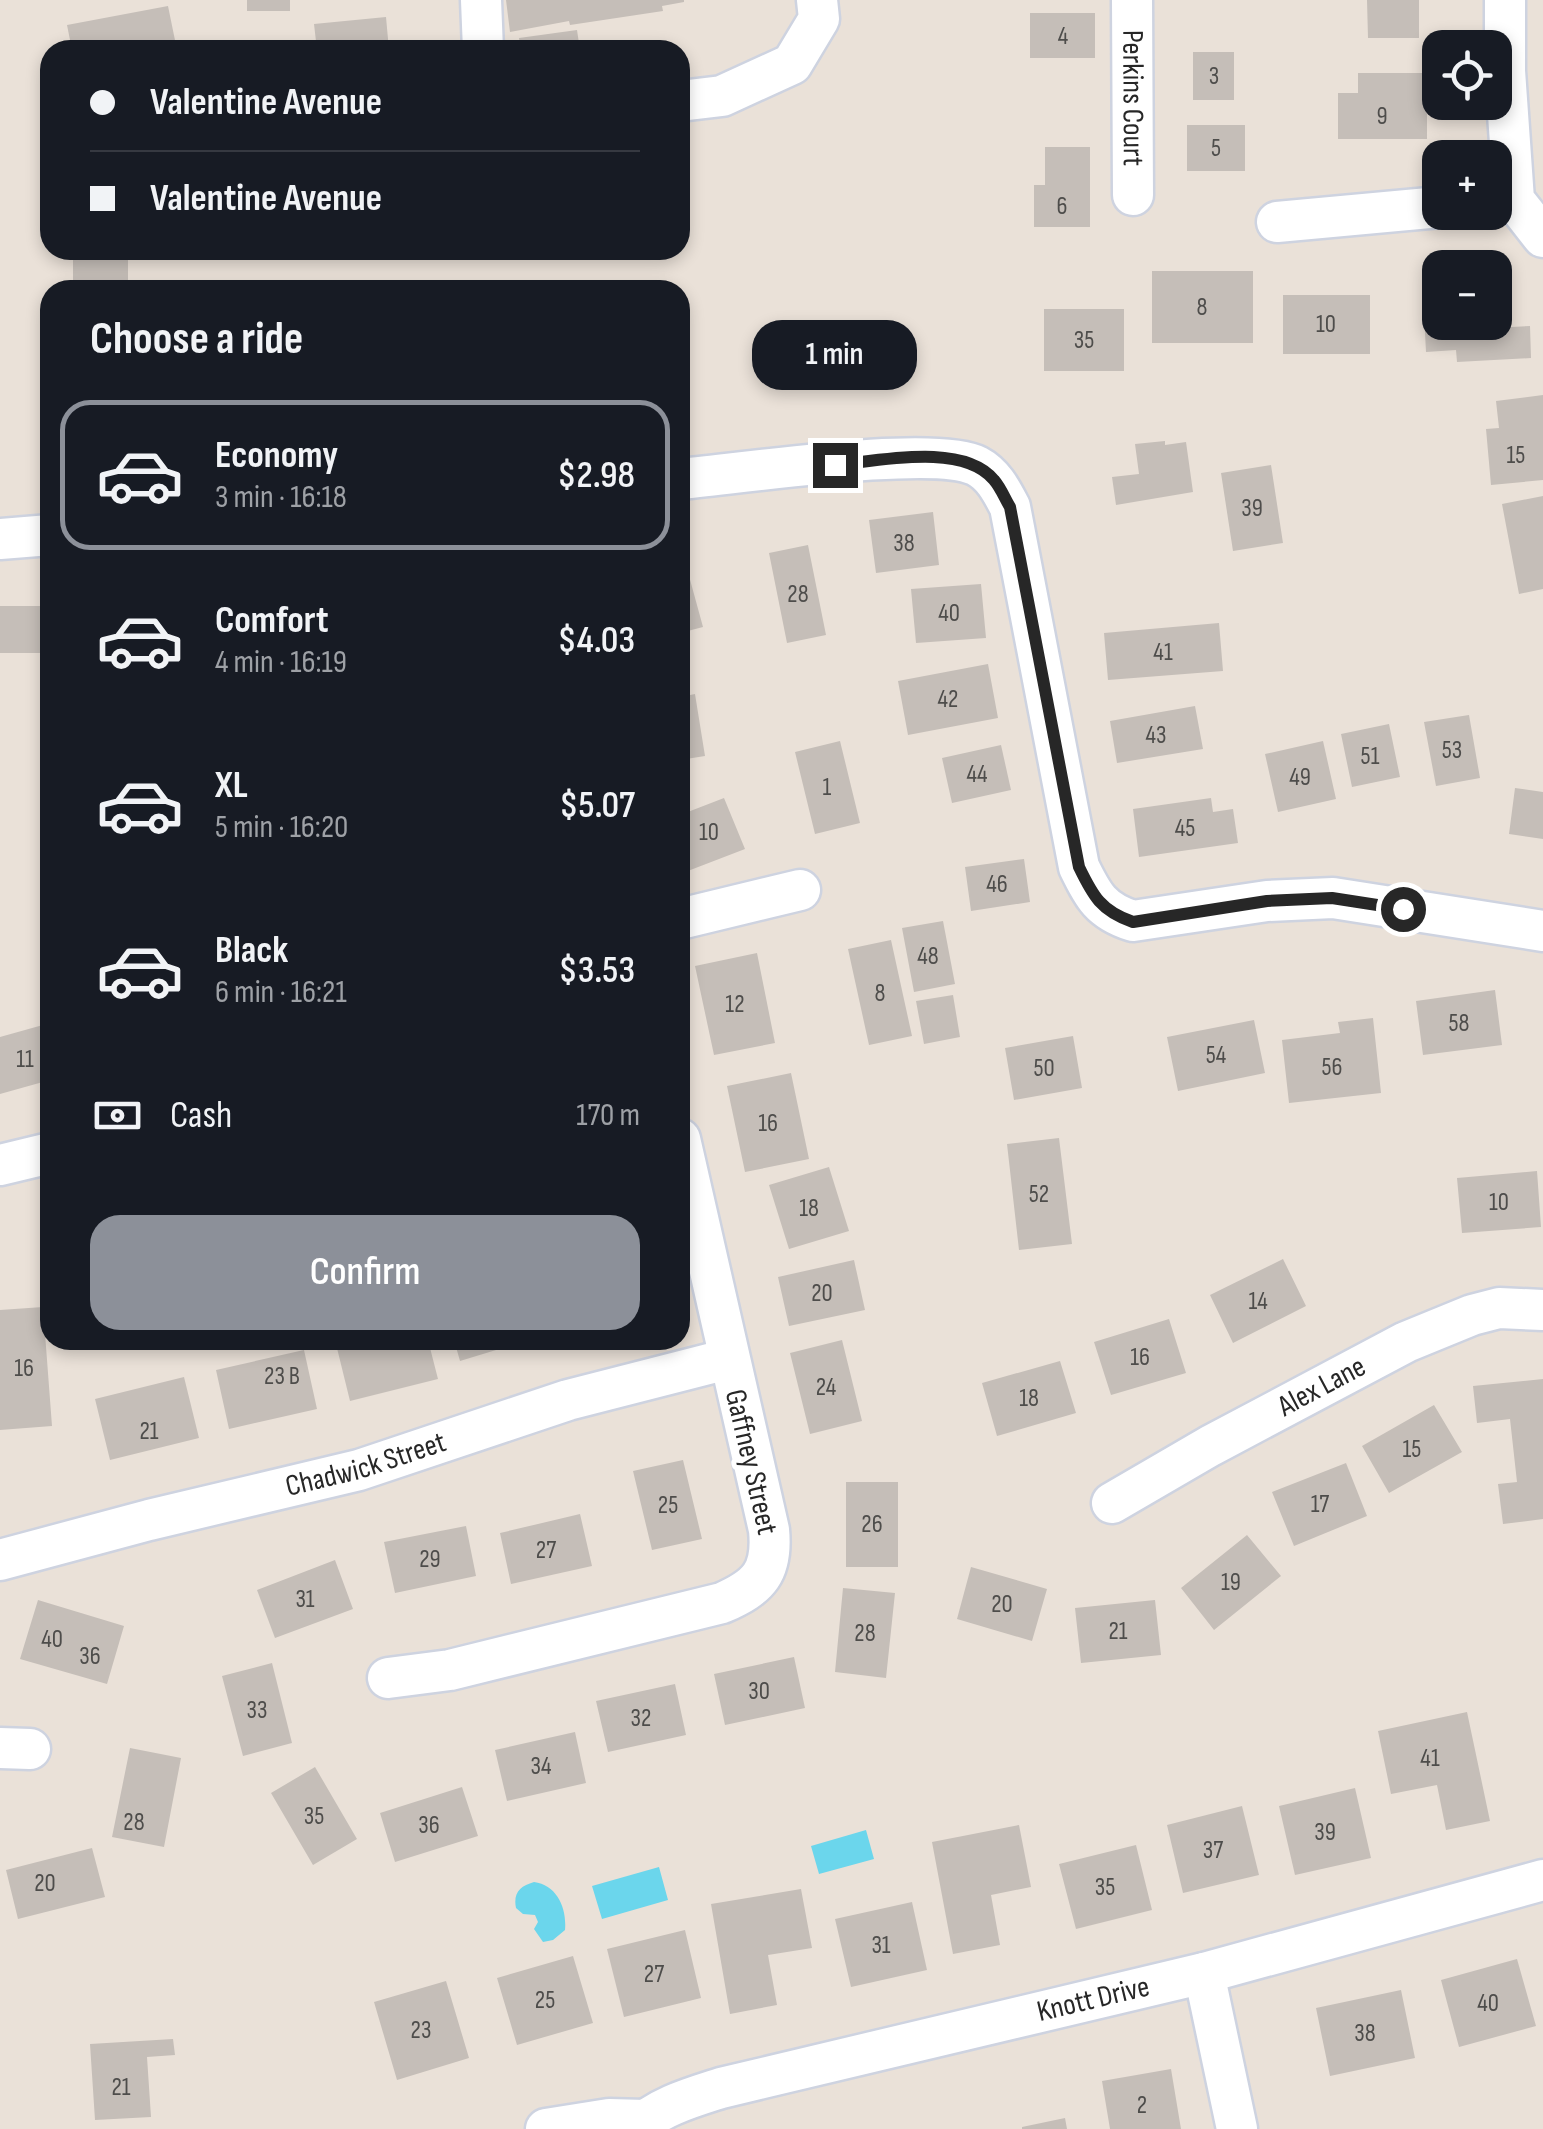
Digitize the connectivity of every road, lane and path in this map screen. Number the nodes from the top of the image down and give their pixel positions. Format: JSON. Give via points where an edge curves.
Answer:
{"nodes":[{"id":1,"x":481,"y":0,"type":"edge"},
{"id":2,"x":817,"y":0,"type":"edge"},
{"id":3,"x":1132,"y":0,"type":"edge"},
{"id":4,"x":1505,"y":0,"type":"edge"},
{"id":5,"x":483,"y":40,"type":"edge"},
{"id":6,"x":690,"y":100,"type":"edge"},
{"id":7,"x":1504,"y":140,"type":"edge"},
{"id":8,"x":1134,"y":195,"type":"dead end"},
{"id":9,"x":1512,"y":208,"type":"edge"},
{"id":10,"x":1422,"y":209,"type":"edge"},
{"id":11,"x":1277,"y":222,"type":"dead end"},
{"id":12,"x":1543,"y":236,"type":"edge"},
{"id":13,"x":690,"y":478,"type":"edge"},
{"id":14,"x":40,"y":536,"type":"edge"},
{"id":15,"x":0,"y":539,"type":"edge"},
{"id":16,"x":800,"y":890,"type":"dead end"},
{"id":17,"x":690,"y":917,"type":"edge"},
{"id":18,"x":1543,"y":932,"type":"edge"},
{"id":19,"x":40,"y":1155,"type":"edge"},
{"id":20,"x":0,"y":1165,"type":"edge"},
{"id":21,"x":690,"y":1186,"type":"edge"},
{"id":22,"x":1543,"y":1310,"type":"edge"},
{"id":23,"x":728,"y":1360,"type":"junction"},
{"id":24,"x":1112,"y":1503,"type":"dead end"},
{"id":25,"x":0,"y":1560,"type":"edge"},
{"id":26,"x":388,"y":1678,"type":"dead end"},
{"id":27,"x":1543,"y":1880,"type":"edge"},
{"id":28,"x":1204,"y":1973,"type":"junction"},
{"id":29,"x":640,"y":2124,"type":"edge"},
{"id":30,"x":546,"y":2129,"type":"edge"},
{"id":31,"x":1237,"y":2129,"type":"edge"}],
"edges":[{"from":1,"to":5,"type":"street"},
{"from":2,"to":6,"type":"street","via":[[818,19],[792,64],[722,96]]},
{"from":3,"to":8,"type":"street","name":"Perkins Court"},
{"from":4,"to":7,"type":"street"},
{"from":9,"to":12,"type":"street"},
{"from":10,"to":11,"type":"street"},
{"from":13,"to":18,"type":"street","via":[[952,458],[994,479],[1010,507],[1079,867],[1096,900],[1118,917],[1133,922],[1332,898]]},
{"from":14,"to":15,"type":"street"},
{"from":16,"to":17,"type":"street"},
{"from":19,"to":20,"type":"street"},
{"from":21,"to":23,"type":"street","name":"Gaffney Street"},
{"from":22,"to":24,"type":"street","name":"Alex Lane","via":[[1499,1308],[1406,1342]]},
{"from":23,"to":25,"type":"street","name":"Chadwick Street","via":[[568,1400],[359,1470]]},
{"from":23,"to":26,"type":"street","name":"Gaffney Street","via":[[771,1552],[764,1575],[745,1593],[450,1670]]},
{"from":27,"to":28,"type":"street","name":"Knott Drive"},
{"from":28,"to":29,"type":"street","name":"Knott Drive","via":[[721,2088]]},
{"from":28,"to":31,"type":"street"},
{"from":29,"to":30,"type":"street","name":"Knott Drive","via":[[610,2119]]}]}
